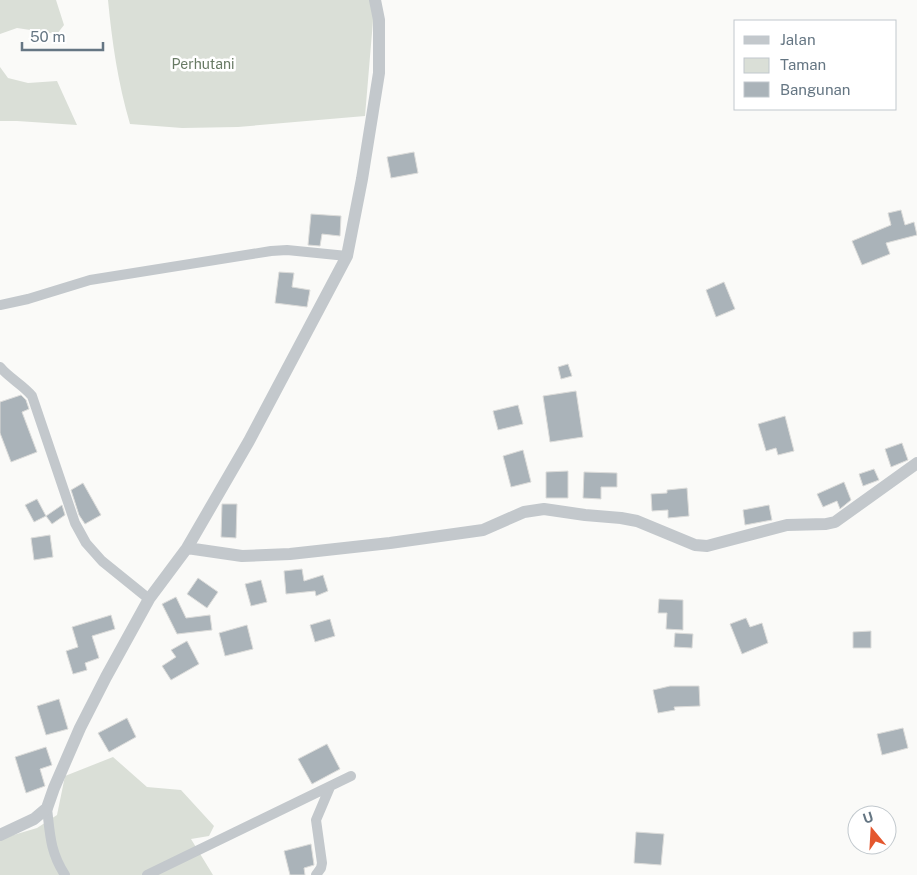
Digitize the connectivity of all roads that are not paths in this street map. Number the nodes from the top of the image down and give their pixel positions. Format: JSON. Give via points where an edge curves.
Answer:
{"nodes":[{"id":1,"x":375,"y":0,"type":"edge"},
{"id":2,"x":347,"y":256,"type":"junction"},
{"id":3,"x":0,"y":305,"type":"edge"},
{"id":4,"x":0,"y":366,"type":"edge"},
{"id":5,"x":917,"y":463,"type":"edge"},
{"id":6,"x":187,"y":548,"type":"junction"},
{"id":7,"x":149,"y":599,"type":"junction"},
{"id":8,"x":351,"y":776,"type":"dead end"},
{"id":9,"x":330,"y":787,"type":"junction"},
{"id":10,"x":47,"y":808,"type":"junction"},
{"id":11,"x":34,"y":819,"type":"junction"},
{"id":12,"x":50,"y":829,"type":"junction"},
{"id":13,"x":0,"y":835,"type":"edge"},
{"id":14,"x":65,"y":875,"type":"edge"},
{"id":15,"x":147,"y":875,"type":"edge"},
{"id":16,"x":316,"y":875,"type":"edge"}],
"edges":[{"from":1,"to":2,"type":"street","via":[[379,20],[379,73]]},
{"from":2,"to":3,"type":"street","via":[[270,251],[90,280]]},
{"from":2,"to":6,"type":"street"},
{"from":4,"to":7,"type":"street","via":[[32,396],[75,523],[86,543],[102,561]]},
{"from":5,"to":6,"type":"street","via":[[835,522],[787,525],[707,546],[695,545],[636,521],[544,509],[524,512],[483,530],[290,554],[242,556]]},
{"from":6,"to":7,"type":"street"},
{"from":7,"to":10,"type":"street","via":[[80,728]]},
{"from":8,"to":9,"type":"street"},
{"from":9,"to":15,"type":"street"},
{"from":9,"to":16,"type":"street","via":[[316,820],[322,862]]},
{"from":10,"to":11,"type":"street"},
{"from":10,"to":12,"type":"street"},
{"from":11,"to":12,"type":"street"},
{"from":11,"to":13,"type":"street"},
{"from":12,"to":14,"type":"street","via":[[56,862]]}]}
